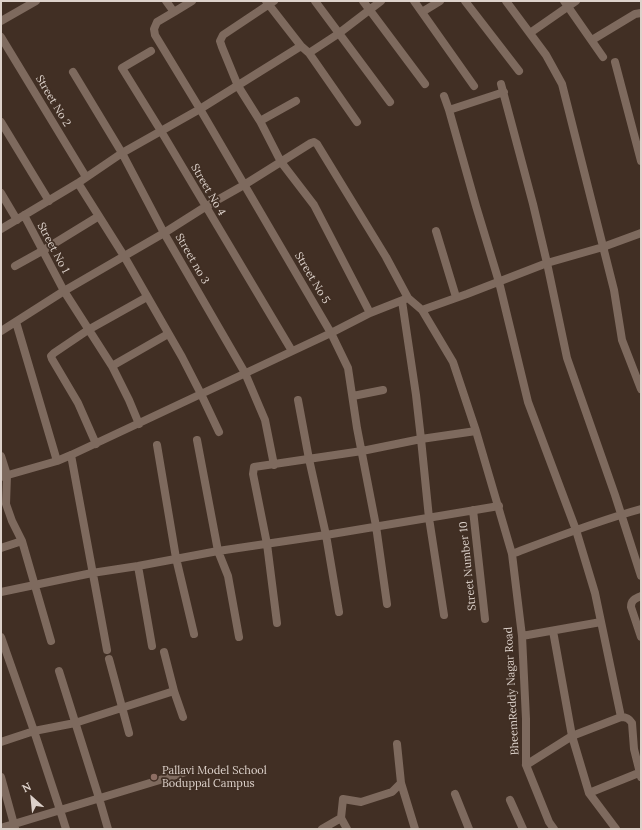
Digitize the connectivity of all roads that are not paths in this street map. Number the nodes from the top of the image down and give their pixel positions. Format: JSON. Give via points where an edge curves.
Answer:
{"nodes":[{"id":1,"x":36,"y":1,"type":"edge"},
{"id":2,"x":166,"y":1,"type":"edge"},
{"id":3,"x":192,"y":1,"type":"edge"},
{"id":4,"x":315,"y":1,"type":"edge"},
{"id":5,"x":363,"y":1,"type":"edge"},
{"id":6,"x":381,"y":1,"type":"edge"},
{"id":7,"x":414,"y":1,"type":"edge"},
{"id":8,"x":440,"y":1,"type":"edge"},
{"id":9,"x":465,"y":1,"type":"edge"},
{"id":10,"x":506,"y":1,"type":"edge"},
{"id":11,"x":576,"y":1,"type":"edge"},
{"id":12,"x":269,"y":2,"type":"edge"},
{"id":13,"x":566,"y":4,"type":"edge"},
{"id":14,"x":369,"y":10,"type":"junction"},
{"id":15,"x":174,"y":12,"type":"junction"},
{"id":16,"x":422,"y":12,"type":"junction"},
{"id":17,"x":641,"y":13,"type":"edge"},
{"id":18,"x":1,"y":21,"type":"edge"},
{"id":19,"x":530,"y":33,"type":"junction"},
{"id":20,"x":338,"y":34,"type":"junction"},
{"id":21,"x":1,"y":37,"type":"edge"},
{"id":22,"x":592,"y":40,"type":"junction"},
{"id":23,"x":301,"y":46,"type":"junction"},
{"id":24,"x":151,"y":51,"type":"dead end"},
{"id":25,"x":309,"y":54,"type":"junction"},
{"id":26,"x":603,"y":57,"type":"dead end"},
{"id":27,"x":615,"y":62,"type":"dead end"},
{"id":28,"x":73,"y":72,"type":"dead end"},
{"id":29,"x":519,"y":72,"type":"dead end"},
{"id":30,"x":425,"y":84,"type":"dead end"},
{"id":31,"x":238,"y":86,"type":"junction"},
{"id":32,"x":474,"y":86,"type":"dead end"},
{"id":33,"x":444,"y":96,"type":"dead end"},
{"id":34,"x":296,"y":101,"type":"dead end"},
{"id":35,"x":390,"y":102,"type":"dead end"},
{"id":36,"x":200,"y":109,"type":"junction"},
{"id":37,"x":449,"y":110,"type":"junction"},
{"id":38,"x":260,"y":121,"type":"junction"},
{"id":39,"x":1,"y":122,"type":"edge"},
{"id":40,"x":357,"y":122,"type":"dead end"},
{"id":41,"x":161,"y":131,"type":"junction"},
{"id":42,"x":122,"y":153,"type":"junction"},
{"id":43,"x":641,"y":161,"type":"edge"},
{"id":44,"x":282,"y":162,"type":"junction"},
{"id":45,"x":86,"y":177,"type":"junction"},
{"id":46,"x":78,"y":183,"type":"junction"},
{"id":47,"x":244,"y":185,"type":"junction"},
{"id":48,"x":1,"y":193,"type":"edge"},
{"id":49,"x":49,"y":201,"type":"junction"},
{"id":50,"x":205,"y":207,"type":"junction"},
{"id":51,"x":99,"y":216,"type":"junction"},
{"id":52,"x":20,"y":218,"type":"junction"},
{"id":53,"x":1,"y":229,"type":"edge"},
{"id":54,"x":436,"y":231,"type":"dead end"},
{"id":55,"x":164,"y":233,"type":"junction"},
{"id":56,"x":641,"y":233,"type":"edge"},
{"id":57,"x":603,"y":247,"type":"junction"},
{"id":58,"x":42,"y":251,"type":"junction"},
{"id":59,"x":124,"y":256,"type":"junction"},
{"id":60,"x":547,"y":263,"type":"junction"},
{"id":61,"x":15,"y":266,"type":"dead end"},
{"id":62,"x":499,"y":282,"type":"junction"},
{"id":63,"x":64,"y":291,"type":"junction"},
{"id":64,"x":147,"y":297,"type":"junction"},
{"id":65,"x":456,"y":297,"type":"junction"},
{"id":66,"x":405,"y":300,"type":"junction"},
{"id":67,"x":422,"y":310,"type":"junction"},
{"id":68,"x":370,"y":313,"type":"junction"},
{"id":69,"x":16,"y":322,"type":"junction"},
{"id":70,"x":88,"y":330,"type":"junction"},
{"id":71,"x":1,"y":331,"type":"edge"},
{"id":72,"x":331,"y":333,"type":"junction"},
{"id":73,"x":168,"y":334,"type":"junction"},
{"id":74,"x":292,"y":352,"type":"junction"},
{"id":75,"x":112,"y":366,"type":"junction"},
{"id":76,"x":245,"y":373,"type":"junction"},
{"id":77,"x":641,"y":389,"type":"edge"},
{"id":78,"x":383,"y":390,"type":"dead end"},
{"id":79,"x":201,"y":394,"type":"junction"},
{"id":80,"x":353,"y":396,"type":"junction"},
{"id":81,"x":298,"y":400,"type":"dead end"},
{"id":82,"x":139,"y":424,"type":"junction"},
{"id":83,"x":476,"y":431,"type":"junction"},
{"id":84,"x":219,"y":432,"type":"dead end"},
{"id":85,"x":421,"y":439,"type":"junction"},
{"id":86,"x":197,"y":440,"type":"dead end"},
{"id":87,"x":96,"y":444,"type":"junction"},
{"id":88,"x":156,"y":445,"type":"dead end"},
{"id":89,"x":362,"y":450,"type":"junction"},
{"id":90,"x":71,"y":455,"type":"junction"},
{"id":91,"x":1,"y":456,"type":"edge"},
{"id":92,"x":309,"y":459,"type":"junction"},
{"id":93,"x":57,"y":461,"type":"junction"},
{"id":94,"x":274,"y":464,"type":"junction"},
{"id":95,"x":4,"y":476,"type":"edge"},
{"id":96,"x":499,"y":506,"type":"junction"},
{"id":97,"x":641,"y":509,"type":"edge"},
{"id":98,"x":473,"y":510,"type":"junction"},
{"id":99,"x":621,"y":514,"type":"junction"},
{"id":100,"x":429,"y":518,"type":"junction"},
{"id":101,"x":376,"y":526,"type":"junction"},
{"id":102,"x":576,"y":530,"type":"junction"},
{"id":103,"x":326,"y":535,"type":"junction"},
{"id":104,"x":22,"y":541,"type":"junction"},
{"id":105,"x":267,"y":544,"type":"junction"},
{"id":106,"x":1,"y":548,"type":"edge"},
{"id":107,"x":218,"y":551,"type":"junction"},
{"id":108,"x":512,"y":554,"type":"junction"},
{"id":109,"x":176,"y":558,"type":"junction"},
{"id":110,"x":138,"y":566,"type":"junction"},
{"id":111,"x":92,"y":573,"type":"junction"},
{"id":112,"x":641,"y":576,"type":"edge"},
{"id":113,"x":35,"y":586,"type":"junction"},
{"id":114,"x":1,"y":592,"type":"edge"},
{"id":115,"x":641,"y":596,"type":"edge"},
{"id":116,"x":387,"y":604,"type":"dead end"},
{"id":117,"x":339,"y":612,"type":"dead end"},
{"id":118,"x":444,"y":615,"type":"dead end"},
{"id":119,"x":485,"y":618,"type":"dead end"},
{"id":120,"x":601,"y":622,"type":"junction"},
{"id":121,"x":277,"y":623,"type":"dead end"},
{"id":122,"x":553,"y":631,"type":"junction"},
{"id":123,"x":194,"y":634,"type":"dead end"},
{"id":124,"x":522,"y":636,"type":"junction"},
{"id":125,"x":239,"y":637,"type":"dead end"},
{"id":126,"x":641,"y":637,"type":"edge"},
{"id":127,"x":1,"y":638,"type":"edge"},
{"id":128,"x":51,"y":641,"type":"dead end"},
{"id":129,"x":152,"y":646,"type":"dead end"},
{"id":130,"x":107,"y":650,"type":"dead end"},
{"id":131,"x":164,"y":652,"type":"dead end"},
{"id":132,"x":109,"y":660,"type":"dead end"},
{"id":133,"x":59,"y":671,"type":"dead end"},
{"id":134,"x":174,"y":691,"type":"junction"},
{"id":135,"x":122,"y":708,"type":"junction"},
{"id":136,"x":183,"y":717,"type":"dead end"},
{"id":137,"x":621,"y":717,"type":"junction"},
{"id":138,"x":76,"y":723,"type":"junction"},
{"id":139,"x":34,"y":731,"type":"junction"},
{"id":140,"x":129,"y":733,"type":"dead end"},
{"id":141,"x":572,"y":736,"type":"junction"},
{"id":142,"x":1,"y":742,"type":"edge"},
{"id":143,"x":397,"y":744,"type":"dead end"},
{"id":144,"x":526,"y":765,"type":"junction"},
{"id":145,"x":183,"y":773,"type":"dead end"},
{"id":146,"x":641,"y":774,"type":"edge"},
{"id":147,"x":1,"y":777,"type":"edge"},
{"id":148,"x":401,"y":783,"type":"junction"},
{"id":149,"x":588,"y":793,"type":"junction"},
{"id":150,"x":454,"y":794,"type":"dead end"},
{"id":151,"x":99,"y":798,"type":"junction"},
{"id":152,"x":510,"y":800,"type":"dead end"},
{"id":153,"x":60,"y":810,"type":"junction"},
{"id":154,"x":341,"y":818,"type":"junction"},
{"id":155,"x":15,"y":826,"type":"edge"},
{"id":156,"x":552,"y":826,"type":"edge"},
{"id":157,"x":1,"y":828,"type":"edge"},
{"id":158,"x":66,"y":829,"type":"edge"},
{"id":159,"x":108,"y":829,"type":"edge"},
{"id":160,"x":322,"y":829,"type":"edge"},
{"id":161,"x":347,"y":829,"type":"edge"},
{"id":162,"x":415,"y":829,"type":"edge"},
{"id":163,"x":469,"y":829,"type":"edge"},
{"id":164,"x":523,"y":829,"type":"edge"},
{"id":165,"x":616,"y":829,"type":"edge"}],
"edges":[{"from":1,"to":18,"type":"street"},
{"from":2,"to":15,"type":"street"},
{"from":3,"to":15,"type":"street"},
{"from":4,"to":20,"type":"street"},
{"from":5,"to":14,"type":"street"},
{"from":6,"to":14,"type":"street"},
{"from":7,"to":16,"type":"street"},
{"from":8,"to":16,"type":"street"},
{"from":9,"to":29,"type":"street"},
{"from":10,"to":19,"type":"street"},
{"from":11,"to":13,"type":"street"},
{"from":12,"to":23,"type":"street"},
{"from":12,"to":31,"type":"street","via":[[223,35],[220,41]]},
{"from":13,"to":19,"type":"street"},
{"from":13,"to":22,"type":"street"},
{"from":14,"to":20,"type":"street"},
{"from":14,"to":30,"type":"street"},
{"from":15,"to":36,"type":"street","name":"Street No 5","via":[[157,22],[155,35]]},
{"from":16,"to":32,"type":"street"},
{"from":17,"to":22,"type":"street","via":[[635,14]]},
{"from":19,"to":57,"type":"street","via":[[562,84]]},
{"from":20,"to":25,"type":"street"},
{"from":20,"to":35,"type":"street"},
{"from":21,"to":45,"type":"street","name":"Street No 2"},
{"from":22,"to":26,"type":"street"},
{"from":23,"to":25,"type":"street"},
{"from":23,"to":31,"type":"street"},
{"from":24,"to":41,"type":"street","name":"Street No 4","via":[[122,68]]},
{"from":25,"to":40,"type":"street"},
{"from":27,"to":43,"type":"street"},
{"from":28,"to":42,"type":"street","name":"Street no 3"},
{"from":31,"to":36,"type":"street"},
{"from":31,"to":38,"type":"street"},
{"from":33,"to":37,"type":"street"},
{"from":34,"to":38,"type":"street"},
{"from":36,"to":41,"type":"street"},
{"from":36,"to":47,"type":"street","name":"Street No 5"},
{"from":37,"to":60,"type":"street","via":[[503,88]]},
{"from":37,"to":62,"type":"street"},
{"from":38,"to":44,"type":"street"},
{"from":39,"to":49,"type":"street"},
{"from":41,"to":42,"type":"street"},
{"from":41,"to":50,"type":"street","name":"Street No 4"},
{"from":42,"to":45,"type":"street"},
{"from":42,"to":55,"type":"street","name":"Street no 3"},
{"from":44,"to":47,"type":"street"},
{"from":44,"to":66,"type":"street","via":[[310,143],[317,144],[386,257]]},
{"from":44,"to":68,"type":"street","via":[[314,205]]},
{"from":45,"to":46,"type":"street"},
{"from":46,"to":49,"type":"street"},
{"from":46,"to":51,"type":"street"},
{"from":47,"to":50,"type":"street"},
{"from":47,"to":72,"type":"street","name":"Street No 5"},
{"from":48,"to":52,"type":"street","name":"Street No 1"},
{"from":49,"to":52,"type":"street"},
{"from":50,"to":55,"type":"street"},
{"from":50,"to":74,"type":"street","name":"Street No 4"},
{"from":51,"to":58,"type":"street"},
{"from":51,"to":59,"type":"street"},
{"from":52,"to":53,"type":"street"},
{"from":52,"to":58,"type":"street","name":"Street No 1"},
{"from":54,"to":65,"type":"street"},
{"from":55,"to":59,"type":"street"},
{"from":55,"to":76,"type":"street","name":"Street no 3"},
{"from":56,"to":57,"type":"street"},
{"from":57,"to":60,"type":"street"},
{"from":57,"to":77,"type":"street","via":[[614,290],[622,340]]},
{"from":58,"to":61,"type":"street"},
{"from":58,"to":63,"type":"street","name":"Street No 1"},
{"from":59,"to":63,"type":"street"},
{"from":59,"to":64,"type":"street"},
{"from":60,"to":62,"type":"street"},
{"from":60,"to":99,"type":"street","via":[[567,358]]},
{"from":62,"to":65,"type":"street"},
{"from":62,"to":102,"type":"street","via":[[528,402]]},
{"from":63,"to":69,"type":"street"},
{"from":63,"to":70,"type":"street","name":"Street No 1"},
{"from":64,"to":70,"type":"street"},
{"from":64,"to":73,"type":"street"},
{"from":65,"to":67,"type":"street"},
{"from":66,"to":67,"type":"street","name":"BheemReddy Nagar Road"},
{"from":66,"to":68,"type":"street"},
{"from":66,"to":85,"type":"street"},
{"from":67,"to":83,"type":"street","name":"BheemReddy Nagar Road","via":[[453,362]]},
{"from":68,"to":72,"type":"street"},
{"from":69,"to":71,"type":"street"},
{"from":69,"to":93,"type":"street"},
{"from":70,"to":75,"type":"street","name":"Street No 1"},
{"from":70,"to":87,"type":"street","via":[[54,352],[52,359],[78,403]]},
{"from":72,"to":74,"type":"street"},
{"from":72,"to":80,"type":"street","name":"Street No 5","via":[[348,368]]},
{"from":73,"to":75,"type":"street"},
{"from":73,"to":79,"type":"street"},
{"from":74,"to":76,"type":"street"},
{"from":75,"to":82,"type":"street","name":"Street No 1"},
{"from":76,"to":79,"type":"street"},
{"from":76,"to":94,"type":"street","name":"Street no 3","via":[[265,420]]},
{"from":78,"to":80,"type":"street"},
{"from":79,"to":82,"type":"street"},
{"from":79,"to":84,"type":"street"},
{"from":80,"to":89,"type":"street","name":"Street No 5"},
{"from":81,"to":92,"type":"street"},
{"from":82,"to":87,"type":"street"},
{"from":83,"to":85,"type":"street"},
{"from":83,"to":96,"type":"street","name":"BheemReddy Nagar Road"},
{"from":85,"to":89,"type":"street"},
{"from":85,"to":100,"type":"street"},
{"from":86,"to":107,"type":"street"},
{"from":87,"to":90,"type":"street"},
{"from":88,"to":109,"type":"street"},
{"from":89,"to":92,"type":"street"},
{"from":89,"to":101,"type":"street","name":"Street No 5"},
{"from":90,"to":93,"type":"street"},
{"from":90,"to":111,"type":"street"},
{"from":91,"to":95,"type":"street"},
{"from":92,"to":94,"type":"street"},
{"from":92,"to":103,"type":"street"},
{"from":93,"to":95,"type":"street"},
{"from":94,"to":105,"type":"street","via":[[254,467],[253,474]]},
{"from":95,"to":104,"type":"street","via":[[6,504]]},
{"from":96,"to":98,"type":"street"},
{"from":96,"to":108,"type":"street","name":"BheemReddy Nagar Road"},
{"from":97,"to":99,"type":"street"},
{"from":98,"to":100,"type":"street"},
{"from":98,"to":119,"type":"street","name":"Street Number 10"},
{"from":99,"to":102,"type":"street"},
{"from":99,"to":112,"type":"street"},
{"from":100,"to":101,"type":"street"},
{"from":100,"to":118,"type":"street"},
{"from":101,"to":103,"type":"street"},
{"from":101,"to":116,"type":"street","name":"Street No 5"},
{"from":102,"to":108,"type":"street"},
{"from":102,"to":120,"type":"street"},
{"from":103,"to":105,"type":"street"},
{"from":103,"to":117,"type":"street"},
{"from":104,"to":106,"type":"street"},
{"from":104,"to":113,"type":"street"},
{"from":105,"to":107,"type":"street"},
{"from":105,"to":121,"type":"street"},
{"from":107,"to":109,"type":"street"},
{"from":107,"to":125,"type":"street","via":[[228,576]]},
{"from":108,"to":124,"type":"street","name":"BheemReddy Nagar Road"},
{"from":109,"to":110,"type":"street"},
{"from":109,"to":123,"type":"street"},
{"from":110,"to":111,"type":"street"},
{"from":110,"to":129,"type":"street"},
{"from":111,"to":113,"type":"street"},
{"from":111,"to":130,"type":"street"},
{"from":113,"to":114,"type":"street"},
{"from":113,"to":128,"type":"street"},
{"from":115,"to":126,"type":"street","via":[[633,599],[631,603]]},
{"from":120,"to":122,"type":"street"},
{"from":120,"to":137,"type":"street"},
{"from":122,"to":124,"type":"street"},
{"from":122,"to":141,"type":"street"},
{"from":124,"to":144,"type":"street","name":"BheemReddy Nagar Road"},
{"from":127,"to":139,"type":"street"},
{"from":131,"to":134,"type":"street"},
{"from":132,"to":135,"type":"street"},
{"from":133,"to":138,"type":"street"},
{"from":134,"to":135,"type":"street"},
{"from":134,"to":136,"type":"street"},
{"from":135,"to":138,"type":"street"},
{"from":135,"to":140,"type":"street"},
{"from":137,"to":141,"type":"street"},
{"from":137,"to":146,"type":"street","via":[[630,719],[632,723],[634,749]]},
{"from":138,"to":139,"type":"street"},
{"from":138,"to":151,"type":"street"},
{"from":139,"to":142,"type":"street"},
{"from":139,"to":153,"type":"street"},
{"from":141,"to":144,"type":"street"},
{"from":141,"to":149,"type":"street"},
{"from":143,"to":148,"type":"street"},
{"from":144,"to":156,"type":"street","name":"BheemReddy Nagar Road"},
{"from":145,"to":151,"type":"street"},
{"from":146,"to":149,"type":"street"},
{"from":147,"to":155,"type":"street"},
{"from":148,"to":154,"type":"street","via":[[392,792],[361,802],[343,799]]},
{"from":148,"to":162,"type":"street"},
{"from":149,"to":165,"type":"street"},
{"from":150,"to":163,"type":"street"},
{"from":151,"to":153,"type":"street"},
{"from":151,"to":159,"type":"street"},
{"from":152,"to":164,"type":"street"},
{"from":153,"to":155,"type":"street"},
{"from":153,"to":158,"type":"street"},
{"from":154,"to":160,"type":"street"},
{"from":154,"to":161,"type":"street"},
{"from":155,"to":157,"type":"street"}]}
